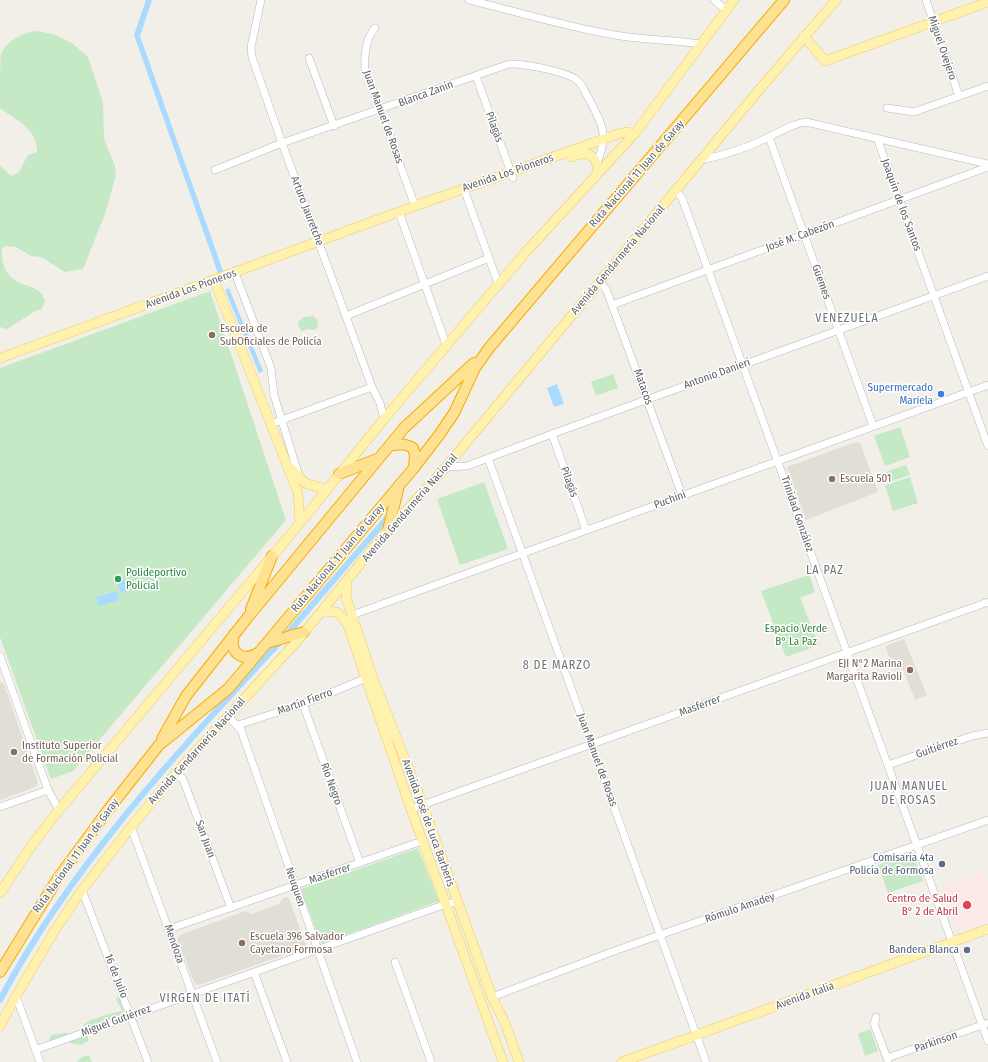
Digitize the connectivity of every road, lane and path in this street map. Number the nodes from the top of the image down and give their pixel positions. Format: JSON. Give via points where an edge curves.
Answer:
{"nodes":[{"id":1,"x":261,"y":0,"type":"edge"},
{"id":2,"x":469,"y":0,"type":"edge"},
{"id":3,"x":714,"y":0,"type":"edge"},
{"id":4,"x":734,"y":0,"type":"edge"},
{"id":5,"x":784,"y":0,"type":"edge"},
{"id":6,"x":836,"y":0,"type":"edge"},
{"id":7,"x":926,"y":0,"type":"edge"},
{"id":8,"x":988,"y":2,"type":"edge"},
{"id":9,"x":726,"y":10,"type":"junction"},
{"id":10,"x":933,"y":22,"type":"junction"},
{"id":11,"x":374,"y":28,"type":"dead end"},
{"id":12,"x":804,"y":36,"type":"junction"},
{"id":13,"x":700,"y":44,"type":"junction"},
{"id":14,"x":309,"y":58,"type":"dead end"},
{"id":15,"x":476,"y":76,"type":"junction"},
{"id":16,"x":988,"y":86,"type":"edge"},
{"id":17,"x":959,"y":96,"type":"junction"},
{"id":18,"x":887,"y":108,"type":"dead end"},
{"id":19,"x":381,"y":110,"type":"junction"},
{"id":20,"x":334,"y":126,"type":"junction"},
{"id":21,"x":635,"y":134,"type":"junction"},
{"id":22,"x":769,"y":137,"type":"junction"},
{"id":23,"x":877,"y":138,"type":"junction"},
{"id":24,"x":604,"y":140,"type":"junction"},
{"id":25,"x":282,"y":144,"type":"junction"},
{"id":26,"x":702,"y":160,"type":"junction"},
{"id":27,"x":597,"y":162,"type":"junction"},
{"id":28,"x":988,"y":164,"type":"edge"},
{"id":29,"x":988,"y":167,"type":"edge"},
{"id":30,"x":215,"y":170,"type":"dead end"},
{"id":31,"x":598,"y":172,"type":"junction"},
{"id":32,"x":512,"y":175,"type":"junction"},
{"id":33,"x":465,"y":192,"type":"junction"},
{"id":34,"x":676,"y":192,"type":"junction"},
{"id":35,"x":900,"y":200,"type":"junction"},
{"id":36,"x":415,"y":206,"type":"junction"},
{"id":37,"x":400,"y":215,"type":"junction"},
{"id":38,"x":804,"y":235,"type":"junction"},
{"id":39,"x":319,"y":242,"type":"junction"},
{"id":40,"x":489,"y":258,"type":"junction"},
{"id":41,"x":708,"y":269,"type":"junction"},
{"id":42,"x":235,"y":273,"type":"junction"},
{"id":43,"x":988,"y":276,"type":"edge"},
{"id":44,"x":214,"y":280,"type":"junction"},
{"id":45,"x":599,"y":282,"type":"junction"},
{"id":46,"x":425,"y":285,"type":"junction"},
{"id":47,"x":499,"y":286,"type":"junction"},
{"id":48,"x":934,"y":296,"type":"junction"},
{"id":49,"x":612,"y":305,"type":"junction"},
{"id":50,"x":346,"y":316,"type":"junction"},
{"id":51,"x":839,"y":330,"type":"junction"},
{"id":52,"x":447,"y":347,"type":"junction"},
{"id":53,"x":489,"y":348,"type":"junction"},
{"id":54,"x":0,"y":358,"type":"edge"},
{"id":55,"x":742,"y":365,"type":"junction"},
{"id":56,"x":988,"y":385,"type":"edge"},
{"id":57,"x":372,"y":387,"type":"junction"},
{"id":58,"x":968,"y":392,"type":"junction"},
{"id":59,"x":647,"y":399,"type":"junction"},
{"id":60,"x":384,"y":419,"type":"junction"},
{"id":61,"x":282,"y":420,"type":"junction"},
{"id":62,"x":271,"y":424,"type":"junction"},
{"id":63,"x":873,"y":426,"type":"junction"},
{"id":64,"x":552,"y":434,"type":"junction"},
{"id":65,"x":389,"y":446,"type":"junction"},
{"id":66,"x":988,"y":446,"type":"edge"},
{"id":67,"x":488,"y":458,"type":"junction"},
{"id":68,"x":379,"y":459,"type":"junction"},
{"id":69,"x":778,"y":460,"type":"junction"},
{"id":70,"x":286,"y":463,"type":"junction"},
{"id":71,"x":446,"y":467,"type":"junction"},
{"id":72,"x":413,"y":469,"type":"junction"},
{"id":73,"x":339,"y":474,"type":"junction"},
{"id":74,"x":299,"y":477,"type":"junction"},
{"id":75,"x":399,"y":486,"type":"junction"},
{"id":76,"x":327,"y":490,"type":"junction"},
{"id":77,"x":682,"y":495,"type":"junction"},
{"id":78,"x":300,"y":523,"type":"junction"},
{"id":79,"x":388,"y":530,"type":"junction"},
{"id":80,"x":586,"y":530,"type":"junction"},
{"id":81,"x":522,"y":553,"type":"junction"},
{"id":82,"x":272,"y":556,"type":"junction"},
{"id":83,"x":347,"y":581,"type":"junction"},
{"id":84,"x":988,"y":602,"type":"edge"},
{"id":85,"x":322,"y":611,"type":"junction"},
{"id":86,"x":352,"y":614,"type":"junction"},
{"id":87,"x":248,"y":617,"type":"junction"},
{"id":88,"x":304,"y":632,"type":"junction"},
{"id":89,"x":235,"y":633,"type":"junction"},
{"id":90,"x":267,"y":643,"type":"junction"},
{"id":91,"x":259,"y":652,"type":"junction"},
{"id":92,"x":847,"y":653,"type":"junction"},
{"id":93,"x":0,"y":656,"type":"edge"},
{"id":94,"x":369,"y":677,"type":"junction"},
{"id":95,"x":303,"y":704,"type":"junction"},
{"id":96,"x":228,"y":716,"type":"junction"},
{"id":97,"x":238,"y":725,"type":"junction"},
{"id":98,"x":988,"y":733,"type":"edge"},
{"id":99,"x":159,"y":745,"type":"junction"},
{"id":100,"x":591,"y":745,"type":"junction"},
{"id":101,"x":888,"y":765,"type":"junction"},
{"id":102,"x":176,"y":772,"type":"junction"},
{"id":103,"x":48,"y":790,"type":"junction"},
{"id":104,"x":423,"y":805,"type":"junction"},
{"id":105,"x":0,"y":807,"type":"edge"},
{"id":106,"x":411,"y":809,"type":"junction"},
{"id":107,"x":59,"y":810,"type":"junction"},
{"id":108,"x":988,"y":820,"type":"edge"},
{"id":109,"x":131,"y":827,"type":"junction"},
{"id":110,"x":422,"y":841,"type":"junction"},
{"id":111,"x":917,"y":845,"type":"junction"},
{"id":112,"x":360,"y":863,"type":"junction"},
{"id":113,"x":295,"y":886,"type":"junction"},
{"id":114,"x":82,"y":890,"type":"junction"},
{"id":115,"x":0,"y":893,"type":"edge"},
{"id":116,"x":457,"y":902,"type":"junction"},
{"id":117,"x":446,"y":904,"type":"junction"},
{"id":118,"x":231,"y":908,"type":"junction"},
{"id":119,"x":169,"y":929,"type":"junction"},
{"id":120,"x":988,"y":929,"type":"edge"},
{"id":121,"x":660,"y":936,"type":"junction"},
{"id":122,"x":952,"y":942,"type":"junction"},
{"id":123,"x":317,"y":950,"type":"junction"},
{"id":124,"x":395,"y":962,"type":"dead end"},
{"id":125,"x":0,"y":972,"type":"edge"},
{"id":126,"x":254,"y":972,"type":"junction"},
{"id":127,"x":192,"y":994,"type":"junction"},
{"id":128,"x":16,"y":996,"type":"junction"},
{"id":129,"x":492,"y":998,"type":"junction"},
{"id":130,"x":131,"y":1016,"type":"junction"},
{"id":131,"x":876,"y":1017,"type":"dead end"},
{"id":132,"x":985,"y":1024,"type":"edge"},
{"id":133,"x":0,"y":1026,"type":"edge"},
{"id":134,"x":696,"y":1035,"type":"junction"},
{"id":135,"x":988,"y":1041,"type":"edge"},
{"id":136,"x":35,"y":1050,"type":"junction"},
{"id":137,"x":887,"y":1060,"type":"edge"},
{"id":138,"x":40,"y":1062,"type":"edge"},
{"id":139,"x":148,"y":1062,"type":"edge"},
{"id":140,"x":217,"y":1062,"type":"edge"},
{"id":141,"x":287,"y":1062,"type":"edge"},
{"id":142,"x":357,"y":1062,"type":"edge"},
{"id":143,"x":431,"y":1062,"type":"edge"},
{"id":144,"x":503,"y":1062,"type":"edge"},
{"id":145,"x":519,"y":1062,"type":"edge"},
{"id":146,"x":622,"y":1062,"type":"edge"},
{"id":147,"x":706,"y":1062,"type":"edge"}],
"edges":[{"from":1,"to":25,"type":"street","name":"Arturo Jauretche","via":[[251,47],[252,57]]},
{"from":2,"to":13,"type":"street","via":[[619,36]]},
{"from":3,"to":9,"type":"street"},
{"from":4,"to":9,"type":"main road"},
{"from":5,"to":53,"type":"highway","name":"Ruta Nacional 11 Juan de Garay"},
{"from":6,"to":12,"type":"main road","name":"Avenida Gendarmería Nacional"},
{"from":7,"to":10,"type":"street","name":"Miguel Ovejero"},
{"from":8,"to":10,"type":"main road"},
{"from":9,"to":13,"type":"main road"},
{"from":10,"to":12,"type":"main road","via":[[825,61]]},
{"from":10,"to":17,"type":"street","name":"Miguel Ovejero"},
{"from":11,"to":19,"type":"street","name":"Juan Manuel de Rosas","via":[[370,33],[364,61]]},
{"from":12,"to":26,"type":"main road","name":"Avenida Gendarmería Nacional"},
{"from":13,"to":21,"type":"main road"},
{"from":14,"to":20,"type":"street"},
{"from":15,"to":19,"type":"street","name":"Blanca Zanín"},
{"from":15,"to":24,"type":"street","name":"Blanca Zanín","via":[[519,63],[576,79],[602,125]]},
{"from":15,"to":32,"type":"street","name":"Pilagás"},
{"from":16,"to":17,"type":"street"},
{"from":17,"to":18,"type":"street","via":[[914,112]]},
{"from":19,"to":20,"type":"street","name":"Blanca Zanín"},
{"from":19,"to":36,"type":"street","name":"Juan Manuel de Rosas"},
{"from":20,"to":25,"type":"street","name":"Blanca Zanín"},
{"from":21,"to":24,"type":"main road","name":"Avenida Los Pioneros","via":[[626,132]]},
{"from":21,"to":31,"type":"main road"},
{"from":22,"to":23,"type":"street","via":[[794,124],[806,122]]},
{"from":22,"to":26,"type":"street"},
{"from":22,"to":38,"type":"street","name":"Güemes"},
{"from":23,"to":28,"type":"street"},
{"from":23,"to":35,"type":"street","name":"Joaquín de los Santos"},
{"from":24,"to":27,"type":"street"},
{"from":24,"to":32,"type":"main road","name":"Avenida Los Pioneros"},
{"from":25,"to":30,"type":"street","name":"Blanca Zanín"},
{"from":25,"to":39,"type":"street","name":"Arturo Jauretche"},
{"from":26,"to":34,"type":"main road","name":"Avenida Gendarmería Nacional"},
{"from":27,"to":31,"type":"main road"},
{"from":27,"to":32,"type":"main road","name":"Avenida Los Pioneros","via":[[592,156],[581,153]]},
{"from":29,"to":35,"type":"street","name":"José M. Cabezón"},
{"from":31,"to":47,"type":"main road"},
{"from":32,"to":33,"type":"main road","name":"Avenida Los Pioneros"},
{"from":33,"to":36,"type":"main road","name":"Avenida Los Pioneros"},
{"from":33,"to":37,"type":"main road","name":"Avenida Los Pioneros"},
{"from":33,"to":40,"type":"street"},
{"from":34,"to":41,"type":"street","name":"Trinidad González","via":[[682,198]]},
{"from":34,"to":45,"type":"main road","name":"Avenida Gendarmería Nacional"},
{"from":35,"to":38,"type":"street","name":"José M. Cabezón"},
{"from":35,"to":48,"type":"street","name":"Joaquín de los Santos"},
{"from":36,"to":37,"type":"main road","name":"Avenida Los Pioneros"},
{"from":37,"to":39,"type":"main road","name":"Avenida Los Pioneros"},
{"from":37,"to":46,"type":"street"},
{"from":38,"to":41,"type":"street","name":"José M. Cabezón"},
{"from":38,"to":51,"type":"street","name":"Güemes"},
{"from":39,"to":42,"type":"main road","name":"Avenida Los Pioneros"},
{"from":39,"to":50,"type":"street","name":"Arturo Jauretche"},
{"from":40,"to":46,"type":"street"},
{"from":40,"to":47,"type":"street"},
{"from":41,"to":49,"type":"street","name":"José M. Cabezón"},
{"from":41,"to":55,"type":"street","name":"Trinidad González"},
{"from":42,"to":44,"type":"main road","name":"Avenida Los Pioneros"},
{"from":42,"to":61,"type":"street","via":[[272,368],[273,388]]},
{"from":43,"to":48,"type":"street","name":"Antonio Danieri"},
{"from":44,"to":54,"type":"main road","name":"Avenida Los Pioneros"},
{"from":44,"to":62,"type":"main road"},
{"from":45,"to":49,"type":"street","name":"Matacos","via":[[606,289]]},
{"from":45,"to":71,"type":"main road","name":"Avenida Gendarmería Nacional"},
{"from":46,"to":50,"type":"street"},
{"from":46,"to":52,"type":"street"},
{"from":47,"to":52,"type":"main road"},
{"from":48,"to":51,"type":"street","name":"Antonio Danieri"},
{"from":48,"to":58,"type":"street","name":"Joaquín de los Santos"},
{"from":49,"to":59,"type":"street","name":"Matacos"},
{"from":50,"to":57,"type":"street","name":"Arturo Jauretche"},
{"from":51,"to":55,"type":"street","name":"Antonio Danieri"},
{"from":51,"to":63,"type":"street","name":"Güemes"},
{"from":52,"to":60,"type":"main road"},
{"from":53,"to":65,"type":"highway","name":"Ruta Nacional 11 Juan de Garay","via":[[450,387],[423,409]]},
{"from":53,"to":72,"type":"highway","name":"Ruta Nacional 11 Juan de Garay","via":[[475,368],[454,413]]},
{"from":55,"to":59,"type":"street","name":"Antonio Danieri"},
{"from":55,"to":69,"type":"street","name":"Trinidad González"},
{"from":56,"to":58,"type":"street","name":"Puchini"},
{"from":57,"to":60,"type":"street","name":"Arturo Jauretche"},
{"from":57,"to":61,"type":"street"},
{"from":58,"to":63,"type":"street","name":"Puchini"},
{"from":58,"to":66,"type":"street","name":"Joaquín de los Santos"},
{"from":59,"to":64,"type":"street","name":"Antonio Danieri"},
{"from":59,"to":77,"type":"street","name":"Matacos"},
{"from":60,"to":73,"type":"main road"},
{"from":61,"to":62,"type":"street"},
{"from":61,"to":74,"type":"street"},
{"from":62,"to":70,"type":"main road"},
{"from":63,"to":69,"type":"street","name":"Puchini"},
{"from":64,"to":67,"type":"street","name":"Antonio Danieri"},
{"from":64,"to":80,"type":"street","name":"Pilagás"},
{"from":65,"to":68,"type":"highway","name":"Ruta Nacional 11 Juan de Garay"},
{"from":65,"to":72,"type":"highway","via":[[407,444],[413,448],[416,455]]},
{"from":67,"to":71,"type":"street","name":"Antonio Danieri","via":[[467,466]]},
{"from":67,"to":81,"type":"street","name":"Juan Manuel de Rosas"},
{"from":68,"to":73,"type":"highway"},
{"from":68,"to":87,"type":"highway","name":"Ruta Nacional 11 Juan de Garay"},
{"from":69,"to":77,"type":"street","name":"Puchini"},
{"from":69,"to":92,"type":"street","name":"Trinidad González"},
{"from":70,"to":74,"type":"main road"},
{"from":70,"to":78,"type":"main road","via":[[298,493]]},
{"from":71,"to":79,"type":"main road","name":"Avenida Gendarmería Nacional"},
{"from":72,"to":75,"type":"highway","name":"Ruta Nacional 11 Juan de Garay"},
{"from":73,"to":76,"type":"main road"},
{"from":74,"to":76,"type":"main road","via":[[305,483]]},
{"from":75,"to":79,"type":"highway"},
{"from":75,"to":90,"type":"highway","name":"Ruta Nacional 11 Juan de Garay"},
{"from":76,"to":78,"type":"main road"},
{"from":77,"to":80,"type":"street","name":"Puchini"},
{"from":78,"to":82,"type":"main road"},
{"from":79,"to":83,"type":"main road","name":"Avenida Gendarmería Nacional"},
{"from":80,"to":81,"type":"street","name":"Puchini"},
{"from":81,"to":86,"type":"street","name":"Puchini"},
{"from":81,"to":100,"type":"street","name":"Juan Manuel de Rosas"},
{"from":82,"to":87,"type":"highway"},
{"from":82,"to":107,"type":"main road"},
{"from":83,"to":85,"type":"main road","name":"Avenida Gendarmería Nacional"},
{"from":83,"to":86,"type":"main road","name":"Avenida José de Luca Barberis","via":[[346,597]]},
{"from":84,"to":92,"type":"street","name":"Masferrer"},
{"from":85,"to":88,"type":"main road","name":"Avenida Gendarmería Nacional"},
{"from":85,"to":94,"type":"main road","name":"Avenida José de Luca Barberis","via":[[337,612],[344,619]]},
{"from":86,"to":94,"type":"main road","name":"Avenida José de Luca Barberis"},
{"from":87,"to":89,"type":"highway","name":"Ruta Nacional 11 Juan de Garay"},
{"from":88,"to":90,"type":"highway"},
{"from":88,"to":96,"type":"main road","name":"Avenida Gendarmería Nacional"},
{"from":89,"to":91,"type":"highway","via":[[233,646],[236,653],[250,657]]},
{"from":89,"to":99,"type":"highway","name":"Ruta Nacional 11 Juan de Garay","via":[[186,696]]},
{"from":90,"to":91,"type":"highway","name":"Ruta Nacional 11 Juan de Garay"},
{"from":91,"to":99,"type":"highway","name":"Ruta Nacional 11 Juan de Garay","via":[[221,696]]},
{"from":92,"to":100,"type":"street","name":"Masferrer"},
{"from":92,"to":101,"type":"street","name":"Trinidad González"},
{"from":93,"to":103,"type":"street"},
{"from":94,"to":95,"type":"street","name":"Martín Fierro"},
{"from":94,"to":104,"type":"main road","name":"Avenida José de Luca Barberis"},
{"from":94,"to":106,"type":"main road","name":"Avenida José de Luca Barberis"},
{"from":95,"to":97,"type":"street","name":"Martín Fierro"},
{"from":95,"to":112,"type":"street","name":"Río Negro"},
{"from":96,"to":97,"type":"street","name":"Neuquen"},
{"from":96,"to":102,"type":"main road","name":"Avenida Gendarmería Nacional"},
{"from":97,"to":113,"type":"street","name":"Neuquen"},
{"from":98,"to":101,"type":"street","name":"Guitiérrez","via":[[972,736]]},
{"from":99,"to":125,"type":"highway","name":"Ruta Nacional 11 Juan de Garay","via":[[58,878]]},
{"from":100,"to":104,"type":"street","name":"Masferrer"},
{"from":100,"to":121,"type":"street","name":"Juan Manuel de Rosas"},
{"from":101,"to":111,"type":"street","name":"Trinidad González"},
{"from":102,"to":109,"type":"main road","name":"Avenida Gendarmería Nacional"},
{"from":102,"to":118,"type":"street","name":"San Juan","via":[[183,779]]},
{"from":103,"to":105,"type":"street"},
{"from":103,"to":107,"type":"street"},
{"from":104,"to":106,"type":"street","name":"Masferrer"},
{"from":104,"to":116,"type":"main road","name":"Avenida José de Luca Barberis"},
{"from":106,"to":110,"type":"main road","name":"Avenida José de Luca Barberis"},
{"from":107,"to":115,"type":"main road"},
{"from":108,"to":111,"type":"street","name":"Rómulo Amadey"},
{"from":109,"to":114,"type":"main road","name":"Avenida Gendarmería Nacional"},
{"from":109,"to":119,"type":"street","name":"Mendoza"},
{"from":110,"to":112,"type":"street","name":"Masferrer"},
{"from":110,"to":117,"type":"main road","name":"Avenida José de Luca Barberis"},
{"from":111,"to":121,"type":"street","name":"Rómulo Amadey"},
{"from":111,"to":122,"type":"street","name":"Trinidad González"},
{"from":112,"to":113,"type":"street","name":"Masferrer"},
{"from":113,"to":118,"type":"street","name":"Masferrer"},
{"from":113,"to":123,"type":"street","name":"Neuquen"},
{"from":114,"to":128,"type":"main road","name":"Avenida Gendarmería Nacional"},
{"from":114,"to":130,"type":"street","name":"16 de Julio"},
{"from":116,"to":117,"type":"street","name":"Miguel Gutiérrez"},
{"from":116,"to":129,"type":"main road","name":"Avenida José de Luca Barberis"},
{"from":117,"to":123,"type":"street","name":"Miguel Gutiérrez"},
{"from":117,"to":144,"type":"main road","name":"Avenida José de Luca Barberis"},
{"from":118,"to":119,"type":"street","name":"Masferrer"},
{"from":119,"to":127,"type":"street","name":"Mendoza"},
{"from":120,"to":122,"type":"main road","name":"Avenida Italia"},
{"from":121,"to":129,"type":"street","name":"Rómulo Amadey"},
{"from":121,"to":134,"type":"street","name":"Juan Manuel de Rosas"},
{"from":122,"to":132,"type":"street","name":"Trinidad González"},
{"from":122,"to":134,"type":"main road","name":"Avenida Italia"},
{"from":123,"to":126,"type":"street","name":"Miguel Gutiérrez"},
{"from":123,"to":142,"type":"street","name":"Neuquen"},
{"from":124,"to":143,"type":"street"},
{"from":126,"to":127,"type":"street","name":"Miguel Gutiérrez"},
{"from":126,"to":141,"type":"street"},
{"from":127,"to":130,"type":"street","name":"Miguel Gutiérrez"},
{"from":127,"to":140,"type":"street","name":"Mendoza"},
{"from":128,"to":133,"type":"main road","name":"Avenida Gendarmería Nacional"},
{"from":128,"to":136,"type":"street"},
{"from":129,"to":145,"type":"main road","name":"Avenida José de Luca Barberis","via":[[505,1023]]},
{"from":130,"to":136,"type":"street","name":"Miguel Gutiérrez"},
{"from":130,"to":139,"type":"street","name":"16 de Julio"},
{"from":131,"to":137,"type":"street","via":[[874,1024]]},
{"from":132,"to":135,"type":"street","name":"Trinidad González"},
{"from":132,"to":137,"type":"street","name":"Parkinson"},
{"from":134,"to":146,"type":"main road","name":"Avenida Italia"},
{"from":134,"to":147,"type":"street","name":"Juan Manuel de Rosas"},
{"from":136,"to":138,"type":"street"}]}
